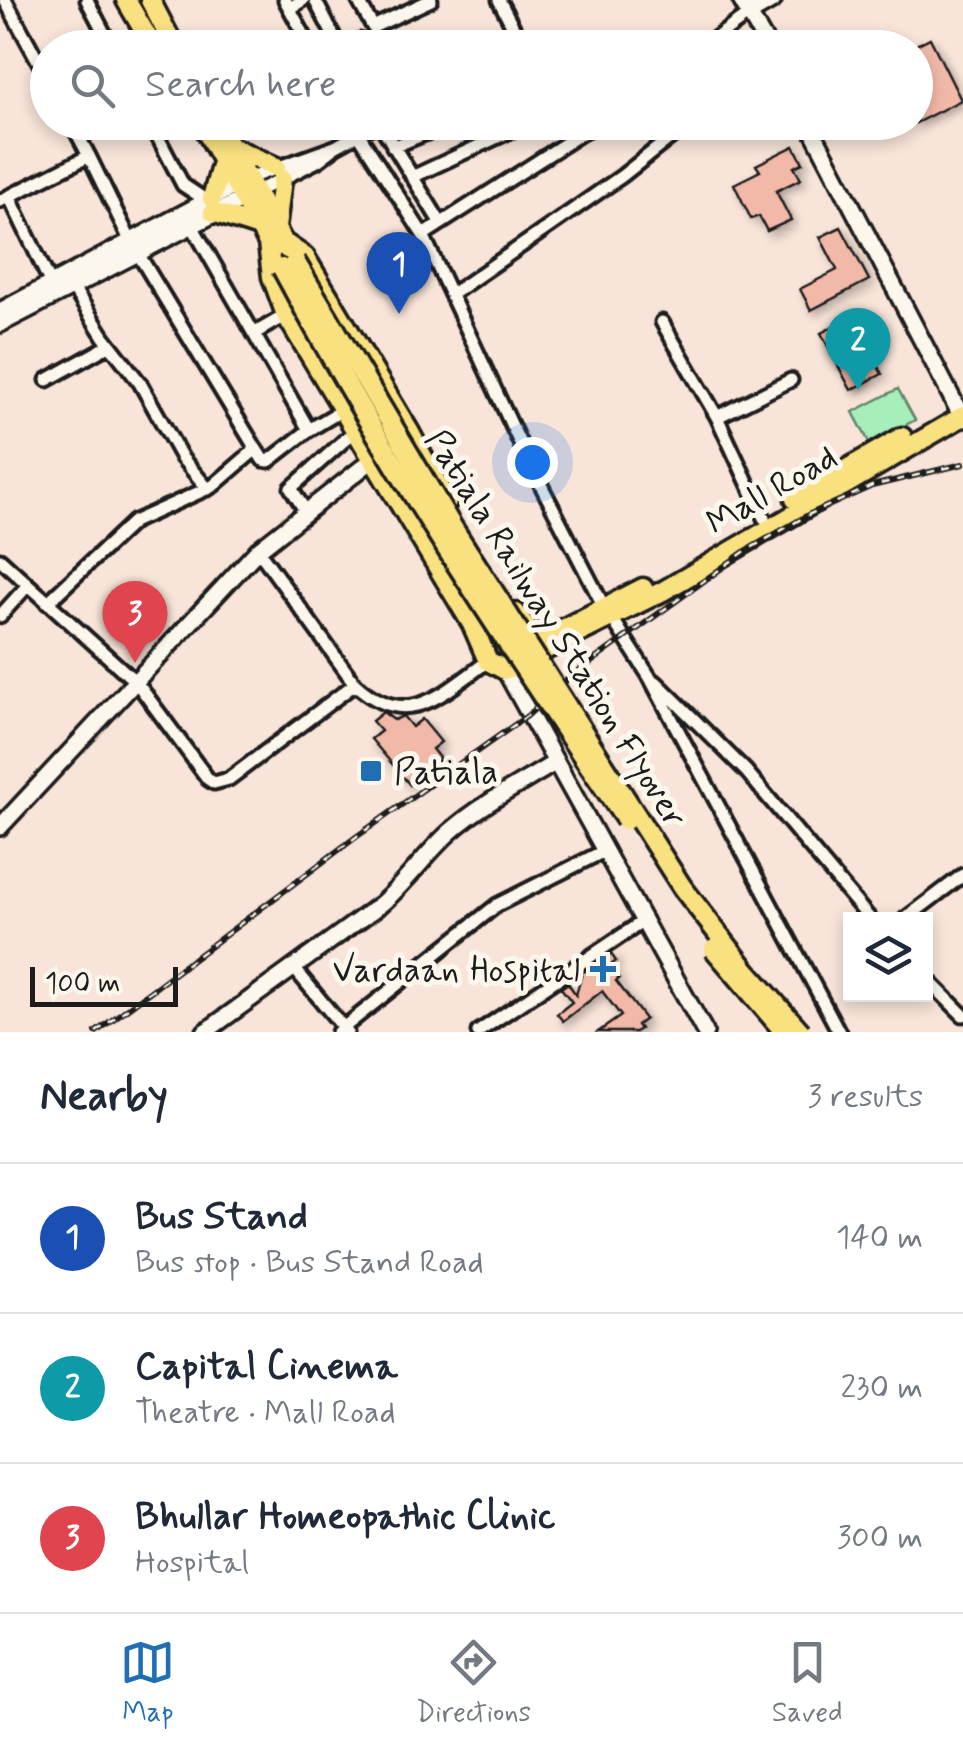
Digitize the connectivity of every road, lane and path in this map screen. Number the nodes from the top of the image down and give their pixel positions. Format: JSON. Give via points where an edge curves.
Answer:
{"nodes":[{"id":1,"x":5,"y":0,"type":"edge"},
{"id":2,"x":88,"y":0,"type":"edge"},
{"id":3,"x":126,"y":0,"type":"edge"},
{"id":4,"x":150,"y":0,"type":"edge"},
{"id":5,"x":302,"y":0,"type":"edge"},
{"id":6,"x":314,"y":0,"type":"edge"},
{"id":7,"x":358,"y":0,"type":"edge"},
{"id":8,"x":431,"y":0,"type":"edge"},
{"id":9,"x":499,"y":0,"type":"edge"},
{"id":10,"x":773,"y":0,"type":"edge"},
{"id":11,"x":288,"y":4,"type":"edge"},
{"id":12,"x":745,"y":7,"type":"edge"},
{"id":13,"x":103,"y":30,"type":"edge"},
{"id":14,"x":144,"y":30,"type":"edge"},
{"id":15,"x":166,"y":30,"type":"edge"},
{"id":16,"x":302,"y":30,"type":"edge"},
{"id":17,"x":330,"y":30,"type":"edge"},
{"id":18,"x":515,"y":30,"type":"edge"},
{"id":19,"x":721,"y":30,"type":"edge"},
{"id":20,"x":758,"y":30,"type":"edge"},
{"id":21,"x":30,"y":46,"type":"edge"},
{"id":22,"x":81,"y":140,"type":"edge"},
{"id":23,"x":159,"y":140,"type":"edge"},
{"id":24,"x":216,"y":140,"type":"edge"},
{"id":25,"x":223,"y":140,"type":"edge"},
{"id":26,"x":342,"y":140,"type":"edge"},
{"id":27,"x":362,"y":140,"type":"edge"},
{"id":28,"x":390,"y":140,"type":"edge"},
{"id":29,"x":409,"y":140,"type":"edge"},
{"id":30,"x":492,"y":140,"type":"edge"},
{"id":31,"x":570,"y":140,"type":"edge"},
{"id":32,"x":667,"y":140,"type":"edge"},
{"id":33,"x":817,"y":140,"type":"edge"},
{"id":34,"x":394,"y":146,"type":"junction"},
{"id":35,"x":228,"y":154,"type":"junction"},
{"id":36,"x":89,"y":156,"type":"junction"},
{"id":37,"x":279,"y":173,"type":"junction"},
{"id":38,"x":412,"y":178,"type":"junction"},
{"id":39,"x":246,"y":188,"type":"junction"},
{"id":40,"x":4,"y":199,"type":"edge"},
{"id":41,"x":211,"y":204,"type":"junction"},
{"id":42,"x":440,"y":222,"type":"junction"},
{"id":43,"x":191,"y":224,"type":"junction"},
{"id":44,"x":271,"y":235,"type":"junction"},
{"id":45,"x":423,"y":235,"type":"junction"},
{"id":46,"x":134,"y":247,"type":"junction"},
{"id":47,"x":288,"y":264,"type":"junction"},
{"id":48,"x":69,"y":281,"type":"junction"},
{"id":49,"x":51,"y":284,"type":"junction"},
{"id":50,"x":452,"y":294,"type":"junction"},
{"id":51,"x":0,"y":310,"type":"edge"},
{"id":52,"x":286,"y":315,"type":"junction"},
{"id":53,"x":662,"y":322,"type":"dead end"},
{"id":54,"x":0,"y":324,"type":"edge"},
{"id":55,"x":254,"y":332,"type":"junction"},
{"id":56,"x":110,"y":345,"type":"junction"},
{"id":57,"x":48,"y":380,"type":"dead end"},
{"id":58,"x":791,"y":380,"type":"dead end"},
{"id":59,"x":344,"y":410,"type":"junction"},
{"id":60,"x":961,"y":412,"type":"edge"},
{"id":61,"x":717,"y":416,"type":"junction"},
{"id":62,"x":308,"y":430,"type":"junction"},
{"id":63,"x":356,"y":430,"type":"junction"},
{"id":64,"x":409,"y":431,"type":"junction"},
{"id":65,"x":256,"y":449,"type":"junction"},
{"id":66,"x":372,"y":458,"type":"junction"},
{"id":67,"x":208,"y":489,"type":"junction"},
{"id":68,"x":306,"y":512,"type":"junction"},
{"id":69,"x":764,"y":518,"type":"junction"},
{"id":70,"x":258,"y":550,"type":"junction"},
{"id":71,"x":0,"y":559,"type":"edge"},
{"id":72,"x":28,"y":586,"type":"junction"},
{"id":73,"x":47,"y":603,"type":"junction"},
{"id":74,"x":608,"y":612,"type":"junction"},
{"id":75,"x":0,"y":616,"type":"edge"},
{"id":76,"x":497,"y":666,"type":"junction"},
{"id":77,"x":649,"y":676,"type":"junction"},
{"id":78,"x":137,"y":683,"type":"junction"},
{"id":79,"x":355,"y":684,"type":"junction"},
{"id":80,"x":556,"y":762,"type":"junction"},
{"id":81,"x":0,"y":827,"type":"edge"},
{"id":82,"x":606,"y":850,"type":"junction"},
{"id":83,"x":963,"y":875,"type":"edge"},
{"id":84,"x":863,"y":912,"type":"edge"},
{"id":85,"x":915,"y":912,"type":"edge"},
{"id":86,"x":645,"y":920,"type":"junction"},
{"id":87,"x":294,"y":968,"type":"junction"},
{"id":88,"x":933,"y":985,"type":"edge"},
{"id":89,"x":963,"y":1015,"type":"edge"},
{"id":90,"x":343,"y":1031,"type":"edge"},
{"id":91,"x":204,"y":1032,"type":"edge"},
{"id":92,"x":478,"y":1032,"type":"edge"},
{"id":93,"x":705,"y":1032,"type":"edge"},
{"id":94,"x":785,"y":1032,"type":"edge"},
{"id":95,"x":800,"y":1032,"type":"edge"},
{"id":96,"x":839,"y":1032,"type":"edge"}],
"edges":[{"from":1,"to":21,"type":"street"},
{"from":2,"to":13,"type":"street"},
{"from":3,"to":14,"type":"main road"},
{"from":4,"to":15,"type":"main road"},
{"from":5,"to":11,"type":"street"},
{"from":6,"to":17,"type":"street"},
{"from":7,"to":8,"type":"street","via":[[373,27]]},
{"from":9,"to":18,"type":"street"},
{"from":10,"to":12,"type":"street"},
{"from":11,"to":16,"type":"street"},
{"from":12,"to":19,"type":"street"},
{"from":12,"to":20,"type":"street"},
{"from":22,"to":36,"type":"street"},
{"from":23,"to":41,"type":"street","via":[[183,185]]},
{"from":24,"to":35,"type":"main road"},
{"from":25,"to":35,"type":"main road"},
{"from":26,"to":37,"type":"street","via":[[319,160]]},
{"from":27,"to":45,"type":"street"},
{"from":28,"to":34,"type":"street"},
{"from":29,"to":34,"type":"street"},
{"from":30,"to":38,"type":"street"},
{"from":31,"to":42,"type":"street"},
{"from":32,"to":50,"type":"street"},
{"from":33,"to":60,"type":"street"},
{"from":34,"to":38,"type":"street"},
{"from":35,"to":37,"type":"main road"},
{"from":35,"to":39,"type":"main road"},
{"from":35,"to":41,"type":"main road"},
{"from":36,"to":40,"type":"street"},
{"from":36,"to":46,"type":"street"},
{"from":37,"to":39,"type":"street"},
{"from":37,"to":44,"type":"main road"},
{"from":38,"to":42,"type":"street"},
{"from":39,"to":41,"type":"street"},
{"from":39,"to":44,"type":"main road"},
{"from":40,"to":49,"type":"street"},
{"from":41,"to":43,"type":"street"},
{"from":41,"to":44,"type":"main road"},
{"from":41,"to":46,"type":"street"},
{"from":42,"to":45,"type":"street"},
{"from":43,"to":46,"type":"street"},
{"from":43,"to":55,"type":"street"},
{"from":44,"to":47,"type":"main road","name":"Patiala Railway Station Flyover"},
{"from":44,"to":52,"type":"main road","via":[[272,277]]},
{"from":44,"to":64,"type":"main road","via":[[304,257]]},
{"from":45,"to":50,"type":"street"},
{"from":46,"to":48,"type":"street"},
{"from":46,"to":65,"type":"street"},
{"from":47,"to":94,"type":"main road","name":"Patiala Railway Station Flyover","bridge":true,"via":[[327,353],[413,496],[681,906]]},
{"from":47,"to":95,"type":"main road","name":"Patiala Railway Station Flyover","bridge":true,"via":[[682,887]]},
{"from":48,"to":49,"type":"street"},
{"from":48,"to":54,"type":"street"},
{"from":48,"to":56,"type":"street"},
{"from":49,"to":51,"type":"street"},
{"from":50,"to":74,"type":"street"},
{"from":52,"to":55,"type":"street"},
{"from":52,"to":59,"type":"main road"},
{"from":53,"to":61,"type":"street"},
{"from":55,"to":62,"type":"street"},
{"from":56,"to":57,"type":"street"},
{"from":56,"to":67,"type":"street"},
{"from":58,"to":61,"type":"street"},
{"from":59,"to":62,"type":"street"},
{"from":59,"to":63,"type":"main road"},
{"from":60,"to":69,"type":"main road","name":"Mall Road","via":[[830,476]]},
{"from":60,"to":74,"type":"main road","name":"Mall Road"},
{"from":61,"to":69,"type":"street"},
{"from":62,"to":65,"type":"street","via":[[267,462]]},
{"from":63,"to":66,"type":"main road"},
{"from":63,"to":68,"type":"street","via":[[291,488]]},
{"from":64,"to":66,"type":"street"},
{"from":64,"to":74,"type":"main road","via":[[529,632],[550,635]]},
{"from":65,"to":67,"type":"street"},
{"from":66,"to":68,"type":"street"},
{"from":66,"to":76,"type":"main road"},
{"from":67,"to":73,"type":"street","via":[[133,522]]},
{"from":68,"to":70,"type":"street"},
{"from":69,"to":74,"type":"main road","name":"Mall Road"},
{"from":70,"to":78,"type":"street"},
{"from":70,"to":79,"type":"street"},
{"from":71,"to":72,"type":"street"},
{"from":72,"to":73,"type":"street"},
{"from":72,"to":75,"type":"street"},
{"from":73,"to":78,"type":"street"},
{"from":74,"to":76,"type":"main road"},
{"from":74,"to":77,"type":"street"},
{"from":76,"to":79,"type":"street","via":[[419,706],[386,704]]},
{"from":76,"to":80,"type":"street"},
{"from":77,"to":84,"type":"street","via":[[746,771]]},
{"from":77,"to":96,"type":"street"},
{"from":78,"to":79,"type":"street","via":[[214,783]]},
{"from":78,"to":81,"type":"street"},
{"from":80,"to":82,"type":"street"},
{"from":80,"to":87,"type":"street","via":[[474,812],[399,889]]},
{"from":82,"to":86,"type":"street"},
{"from":82,"to":90,"type":"street","via":[[498,905]]},
{"from":83,"to":85,"type":"street"},
{"from":86,"to":92,"type":"street"},
{"from":86,"to":93,"type":"street"},
{"from":87,"to":90,"type":"street"},
{"from":87,"to":91,"type":"street"},
{"from":88,"to":89,"type":"street"}]}
